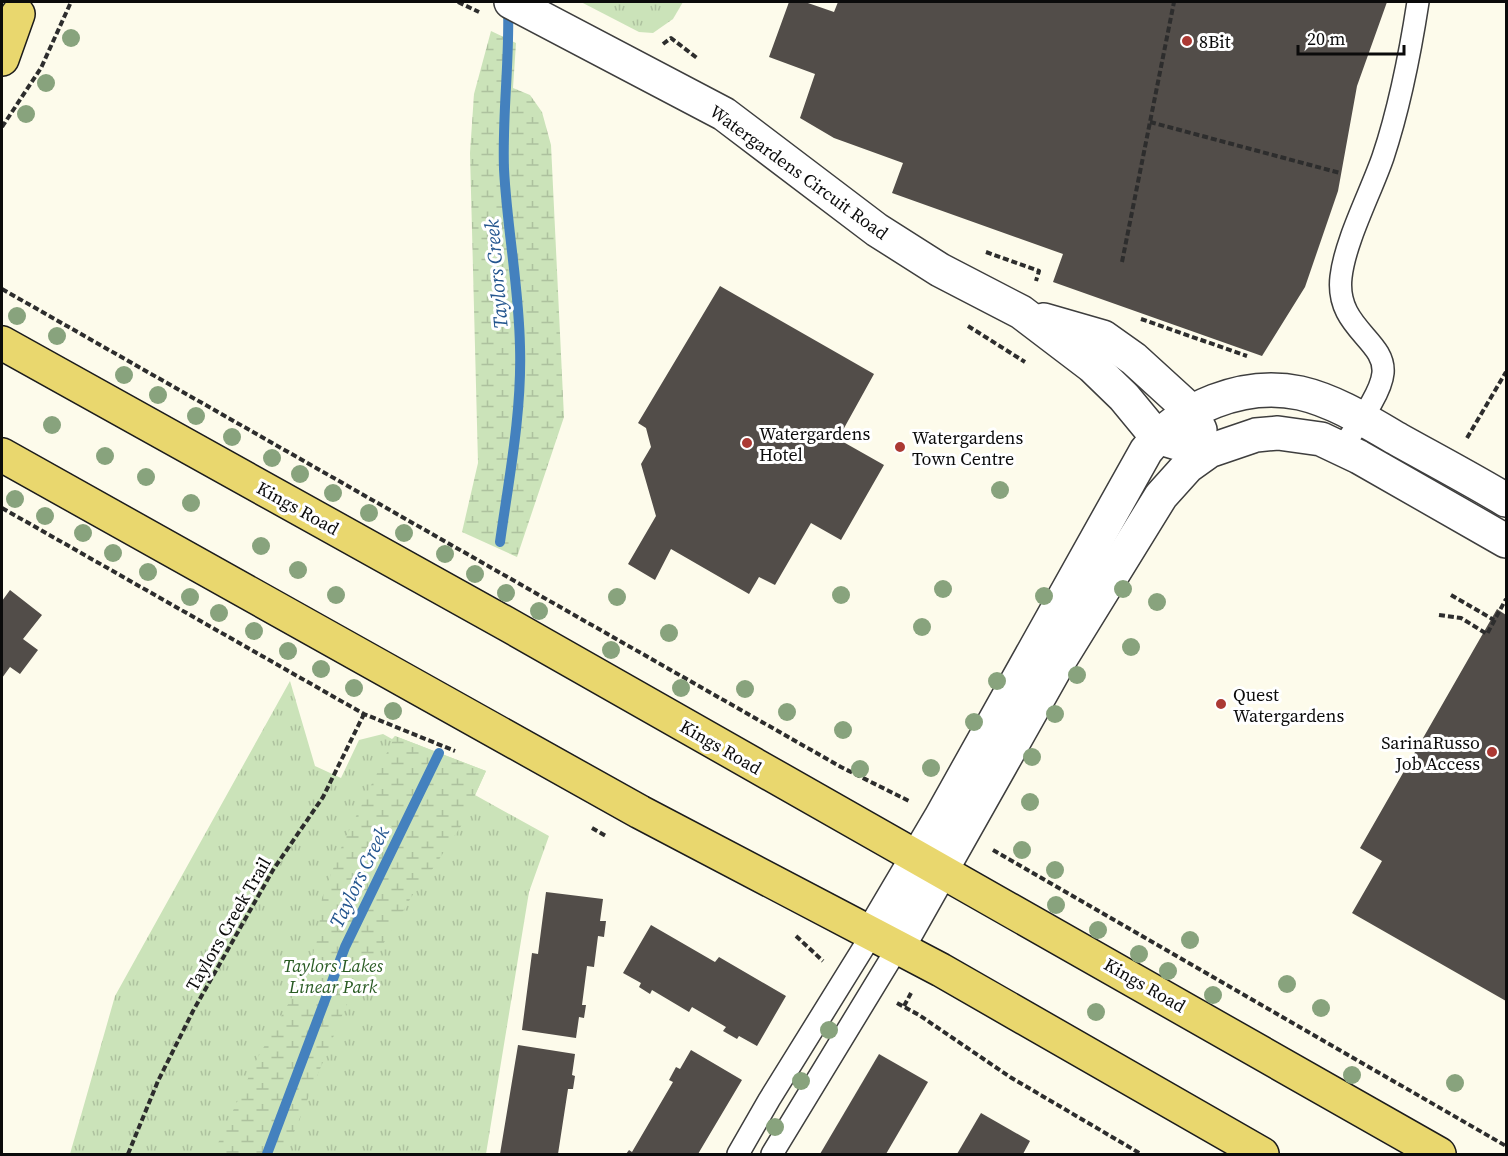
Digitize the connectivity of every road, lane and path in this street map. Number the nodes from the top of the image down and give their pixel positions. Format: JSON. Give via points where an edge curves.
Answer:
{"nodes":[{"id":1,"x":511,"y":2,"type":"edge"},
{"id":2,"x":1174,"y":2,"type":"edge"},
{"id":3,"x":1418,"y":2,"type":"edge"},
{"id":4,"x":22,"y":8,"type":"edge"},
{"id":5,"x":2,"y":41,"type":"edge"},
{"id":6,"x":2,"y":59,"type":"edge"},
{"id":7,"x":1150,"y":122,"type":"junction"},
{"id":8,"x":1340,"y":173,"type":"dead end"},
{"id":9,"x":1122,"y":262,"type":"dead end"},
{"id":10,"x":2,"y":289,"type":"edge"},
{"id":11,"x":1021,"y":312,"type":"junction"},
{"id":12,"x":2,"y":343,"type":"edge"},
{"id":13,"x":1506,"y":372,"type":"edge"},
{"id":14,"x":1191,"y":411,"type":"junction"},
{"id":15,"x":1361,"y":418,"type":"junction"},
{"id":16,"x":1157,"y":437,"type":"junction"},
{"id":17,"x":1466,"y":440,"type":"dead end"},
{"id":18,"x":1342,"y":448,"type":"junction"},
{"id":19,"x":1209,"y":451,"type":"junction"},
{"id":20,"x":2,"y":455,"type":"edge"},
{"id":21,"x":1506,"y":500,"type":"edge"},
{"id":22,"x":2,"y":508,"type":"edge"},
{"id":23,"x":1506,"y":541,"type":"edge"},
{"id":24,"x":1451,"y":595,"type":"dead end"},
{"id":25,"x":1506,"y":599,"type":"edge"},
{"id":26,"x":1440,"y":615,"type":"dead end"},
{"id":27,"x":1494,"y":620,"type":"junction"},
{"id":28,"x":918,"y":805,"type":"dead end"},
{"id":29,"x":986,"y":846,"type":"dead end"},
{"id":30,"x":930,"y":864,"type":"junction"},
{"id":31,"x":885,"y":940,"type":"junction"},
{"id":32,"x":888,"y":1000,"type":"dead end"},
{"id":33,"x":1506,"y":1146,"type":"edge"},
{"id":34,"x":128,"y":1155,"type":"edge"},
{"id":35,"x":738,"y":1155,"type":"edge"},
{"id":36,"x":772,"y":1155,"type":"edge"},
{"id":37,"x":1141,"y":1155,"type":"edge"},
{"id":38,"x":1263,"y":1155,"type":"edge"},
{"id":39,"x":1439,"y":1155,"type":"edge"}],
"edges":[{"from":1,"to":11,"type":"street","name":"Watergardens Circuit Road","via":[[724,114],[877,230],[940,270]]},
{"from":2,"to":7,"type":"path"},
{"from":3,"to":15,"type":"lane","via":[[1392,127],[1341,276],[1344,309],[1376,349],[1384,372]]},
{"from":4,"to":5,"type":"street"},
{"from":4,"to":6,"type":"main road"},
{"from":7,"to":8,"type":"path"},
{"from":7,"to":9,"type":"path"},
{"from":10,"to":28,"type":"path","via":[[841,767]]},
{"from":11,"to":14,"type":"street","name":"Watergardens Circuit Road","via":[[1103,337]]},
{"from":11,"to":16,"type":"street","name":"Watergardens Circuit Road","via":[[1092,366]]},
{"from":12,"to":30,"type":"main road","name":"Kings Road"},
{"from":13,"to":17,"type":"path"},
{"from":14,"to":15,"type":"street","via":[[1235,395],[1279,391],[1313,397]]},
{"from":14,"to":16,"type":"street"},
{"from":14,"to":19,"type":"street","name":"Watergardens Circuit Road"},
{"from":15,"to":18,"type":"lane"},
{"from":15,"to":21,"type":"street"},
{"from":16,"to":19,"type":"street"},
{"from":16,"to":30,"type":"street","via":[[1092,544]]},
{"from":18,"to":19,"type":"street","via":[[1321,439],[1278,433],[1256,435]]},
{"from":18,"to":23,"type":"street"},
{"from":19,"to":30,"type":"street","via":[[1188,466],[1161,496]]},
{"from":20,"to":31,"type":"main road","via":[[640,812]]},
{"from":22,"to":34,"type":"path","name":"Taylors Creek Trail","via":[[364,714],[323,797],[273,870],[193,1011],[158,1081]]},
{"from":24,"to":27,"type":"path"},
{"from":25,"to":27,"type":"path"},
{"from":26,"to":27,"type":"path","via":[[1461,618],[1487,634]]},
{"from":29,"to":33,"type":"path"},
{"from":30,"to":31,"type":"street"},
{"from":30,"to":39,"type":"main road","name":"Kings Road"},
{"from":31,"to":35,"type":"lane","via":[[768,1100]]},
{"from":31,"to":36,"type":"lane"},
{"from":31,"to":38,"type":"main road"},
{"from":32,"to":37,"type":"path","via":[[919,1015],[983,1061]]}]}
